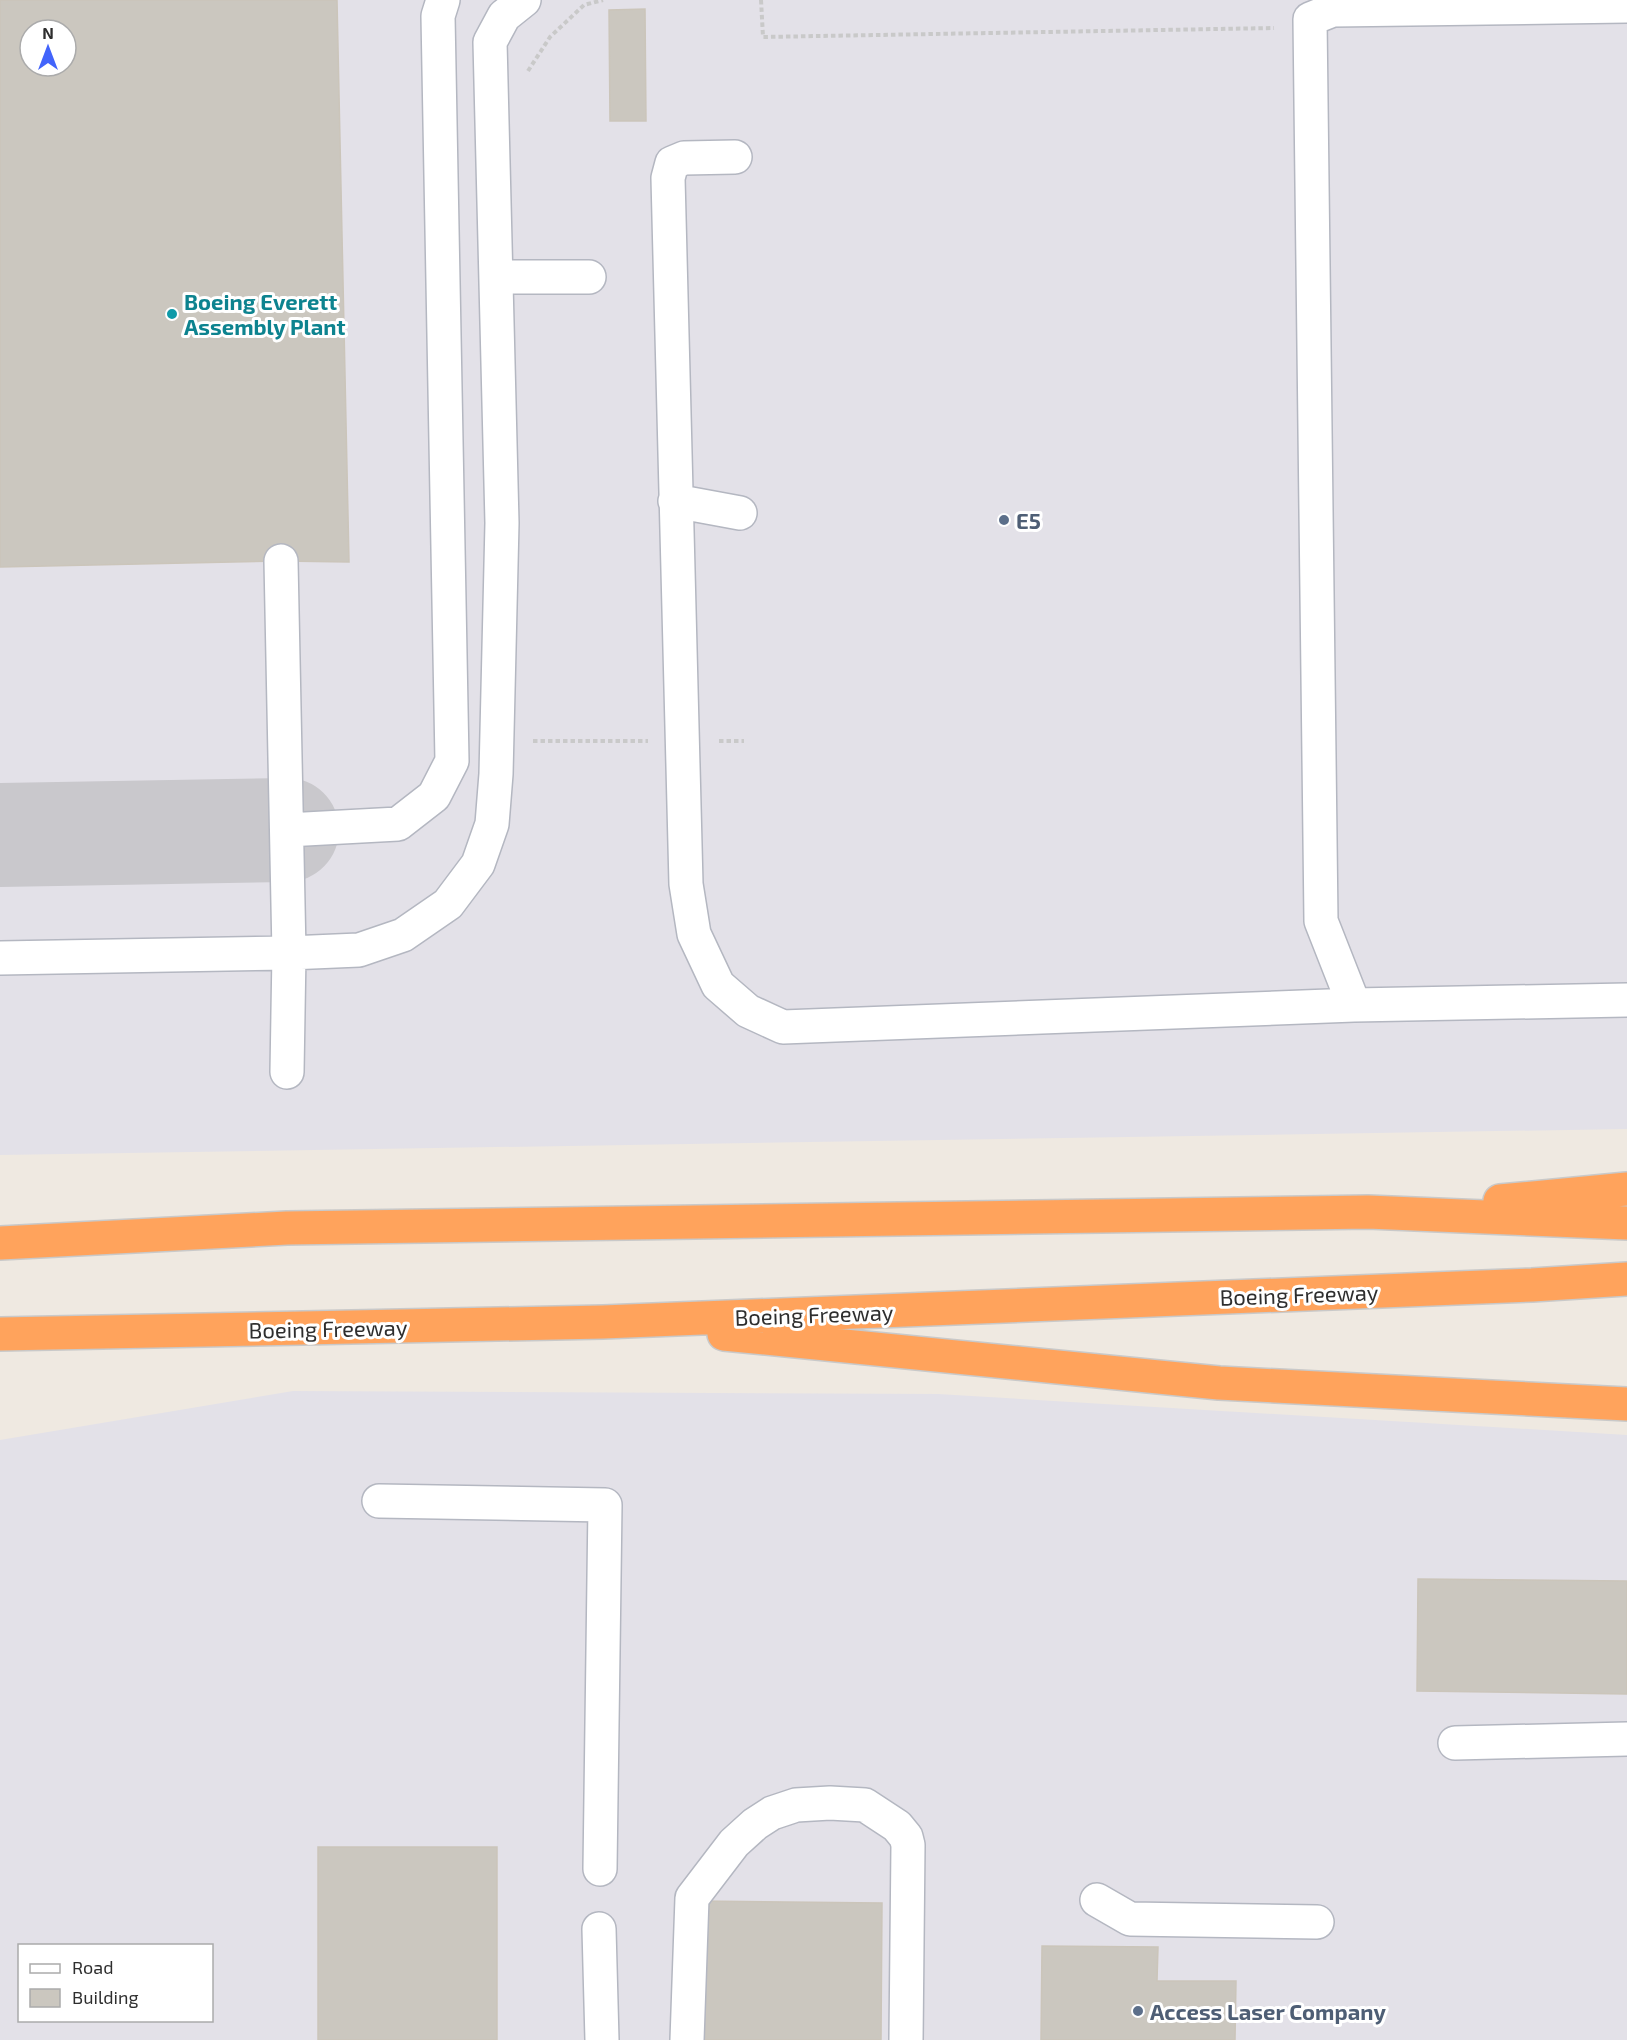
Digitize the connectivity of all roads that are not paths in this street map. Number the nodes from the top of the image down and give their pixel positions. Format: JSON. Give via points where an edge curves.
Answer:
{"nodes":[{"id":1,"x":443,"y":0,"type":"edge"},
{"id":2,"x":521,"y":1,"type":"edge"},
{"id":3,"x":1627,"y":6,"type":"edge"},
{"id":4,"x":735,"y":157,"type":"dead end"},
{"id":5,"x":496,"y":277,"type":"junction"},
{"id":6,"x":589,"y":277,"type":"dead end"},
{"id":7,"x":675,"y":501,"type":"junction"},
{"id":8,"x":740,"y":513,"type":"dead end"},
{"id":9,"x":281,"y":561,"type":"dead end"},
{"id":10,"x":287,"y":830,"type":"junction"},
{"id":11,"x":289,"y":953,"type":"junction"},
{"id":12,"x":0,"y":958,"type":"edge"},
{"id":13,"x":1627,"y":1000,"type":"edge"},
{"id":14,"x":1354,"y":1005,"type":"junction"},
{"id":15,"x":287,"y":1072,"type":"dead end"},
{"id":16,"x":1627,"y":1189,"type":"edge"},
{"id":17,"x":1368,"y":1212,"type":"junction"},
{"id":18,"x":1627,"y":1223,"type":"edge"},
{"id":19,"x":0,"y":1224,"type":"edge"},
{"id":20,"x":287,"y":1228,"type":"junction"},
{"id":21,"x":0,"y":1243,"type":"edge"},
{"id":22,"x":1627,"y":1279,"type":"edge"},
{"id":23,"x":603,"y":1323,"type":"junction"},
{"id":24,"x":0,"y":1334,"type":"edge"},
{"id":25,"x":1627,"y":1404,"type":"edge"},
{"id":26,"x":379,"y":1502,"type":"dead end"},
{"id":27,"x":1627,"y":1739,"type":"edge"},
{"id":28,"x":1455,"y":1743,"type":"dead end"},
{"id":29,"x":600,"y":1869,"type":"dead end"},
{"id":30,"x":1096,"y":1900,"type":"dead end"},
{"id":31,"x":1317,"y":1922,"type":"dead end"},
{"id":32,"x":599,"y":1929,"type":"dead end"},
{"id":33,"x":602,"y":2040,"type":"edge"},
{"id":34,"x":687,"y":2040,"type":"edge"},
{"id":35,"x":906,"y":2040,"type":"edge"}],
"edges":[{"from":1,"to":10,"type":"lane","via":[[438,16],[452,761],[434,796],[398,824]]},
{"from":2,"to":5,"type":"lane","via":[[504,16],[490,42]]},
{"from":3,"to":14,"type":"lane","via":[[1333,10],[1295,24],[1321,921]]},
{"from":4,"to":7,"type":"lane","via":[[684,158],[672,163],[668,178]]},
{"from":5,"to":6,"type":"lane"},
{"from":5,"to":11,"type":"lane","via":[[502,523],[492,824],[478,864],[448,904],[403,935],[359,950]]},
{"from":7,"to":8,"type":"lane"},
{"from":7,"to":14,"type":"lane","via":[[686,884],[694,934],[718,985],[748,1011],[783,1027]]},
{"from":9,"to":10,"type":"lane"},
{"from":10,"to":11,"type":"lane"},
{"from":11,"to":12,"type":"lane"},
{"from":11,"to":15,"type":"lane"},
{"from":13,"to":14,"type":"lane"},
{"from":16,"to":17,"type":"highway"},
{"from":17,"to":18,"type":"highway"},
{"from":17,"to":20,"type":"highway"},
{"from":19,"to":20,"type":"highway"},
{"from":20,"to":21,"type":"highway"},
{"from":22,"to":23,"type":"highway","name":"Boeing Freeway"},
{"from":23,"to":24,"type":"highway","name":"Boeing Freeway"},
{"from":23,"to":25,"type":"highway","via":[[1219,1383]]},
{"from":26,"to":29,"type":"lane","via":[[605,1505]]},
{"from":27,"to":28,"type":"lane"},
{"from":30,"to":31,"type":"lane","via":[[1130,1919]]},
{"from":32,"to":33,"type":"lane"},
{"from":34,"to":35,"type":"lane","via":[[692,1898],[734,1844],[755,1824],[796,1805],[830,1803],[865,1805],[897,1826],[906,1837]]}]}
